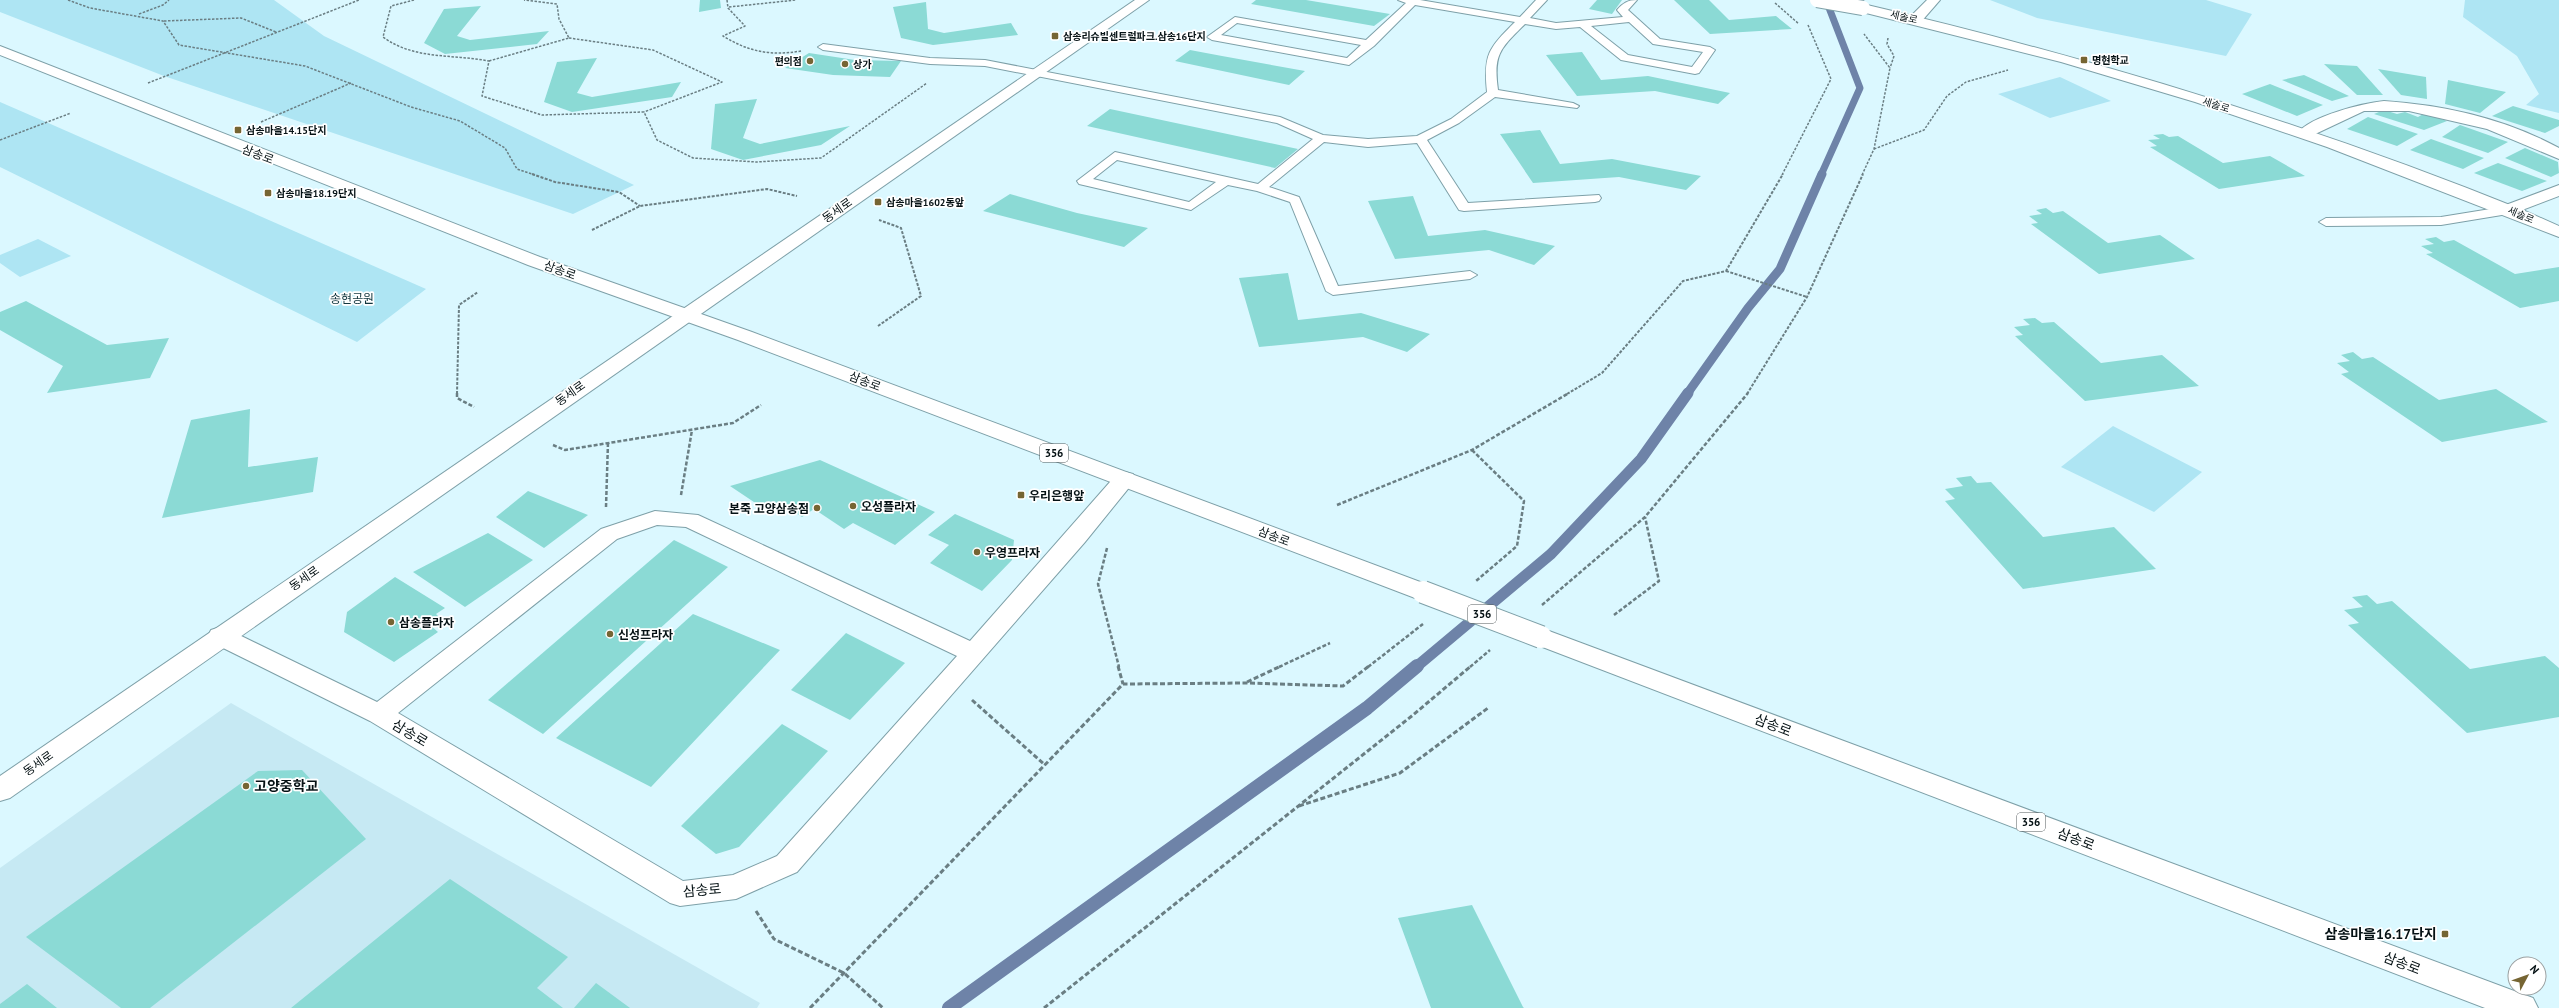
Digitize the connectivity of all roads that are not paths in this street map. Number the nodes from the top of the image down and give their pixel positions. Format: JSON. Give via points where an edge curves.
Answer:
{"nodes":[{"id":1,"x":1143,"y":0,"type":"edge"},
{"id":2,"x":1402,"y":0,"type":"edge"},
{"id":3,"x":1542,"y":0,"type":"edge"},
{"id":4,"x":1817,"y":0,"type":"edge"},
{"id":5,"x":1934,"y":0,"type":"edge"},
{"id":6,"x":1412,"y":1,"type":"edge"},
{"id":7,"x":1633,"y":1,"type":"dead end"},
{"id":8,"x":1521,"y":19,"type":"junction"},
{"id":9,"x":1630,"y":20,"type":"junction"},
{"id":10,"x":1915,"y":20,"type":"junction"},
{"id":11,"x":1583,"y":24,"type":"junction"},
{"id":12,"x":1370,"y":44,"type":"junction"},
{"id":13,"x":823,"y":47,"type":"road end"},
{"id":14,"x":0,"y":50,"type":"edge"},
{"id":15,"x":1034,"y":73,"type":"junction"},
{"id":16,"x":1493,"y":93,"type":"junction"},
{"id":17,"x":1573,"y":106,"type":"dead end"},
{"id":18,"x":2306,"y":133,"type":"junction"},
{"id":19,"x":1321,"y":138,"type":"junction"},
{"id":20,"x":1420,"y":139,"type":"junction"},
{"id":21,"x":2559,"y":154,"type":"edge"},
{"id":22,"x":1225,"y":181,"type":"junction"},
{"id":23,"x":1260,"y":188,"type":"junction"},
{"id":24,"x":2559,"y":190,"type":"edge"},
{"id":25,"x":1595,"y":198,"type":"dead end"},
{"id":26,"x":2509,"y":210,"type":"junction"},
{"id":27,"x":2326,"y":222,"type":"dead end"},
{"id":28,"x":2559,"y":232,"type":"edge"},
{"id":29,"x":1470,"y":275,"type":"dead end"},
{"id":30,"x":684,"y":315,"type":"junction"},
{"id":31,"x":1125,"y":479,"type":"junction"},
{"id":32,"x":220,"y":636,"type":"junction"},
{"id":33,"x":973,"y":653,"type":"junction"},
{"id":34,"x":379,"y":714,"type":"junction"},
{"id":35,"x":0,"y":790,"type":"edge"},
{"id":36,"x":2522,"y":1008,"type":"edge"}],
"edges":[{"from":1,"to":15,"type":"main road","name":"동세로"},
{"from":2,"to":6,"type":"lane"},
{"from":3,"to":8,"type":"lane"},
{"from":4,"to":10,"type":"main road","name":"세솔로","bridge":true},
{"from":5,"to":10,"type":"main road"},
{"from":6,"to":8,"type":"lane"},
{"from":6,"to":12,"type":"lane"},
{"from":7,"to":9,"type":"lane","via":[[1622,10]]},
{"from":8,"to":11,"type":"lane","via":[[1556,26]]},
{"from":8,"to":16,"type":"lane","via":[[1496,47],[1490,69]]},
{"from":9,"to":11,"type":"lane"},
{"from":9,"to":11,"type":"lane","via":[[1657,42],[1710,50],[1695,71],[1625,58]]},
{"from":10,"to":18,"type":"main road","name":"세솔로","via":[[2088,65]]},
{"from":12,"to":12,"type":"lane","via":[[1349,62],[1212,37],[1235,20]]},
{"from":13,"to":15,"type":"lane","via":[[930,61],[985,62]]},
{"from":14,"to":30,"type":"main road","name":"삼송로","number":"356","via":[[454,230]]},
{"from":15,"to":19,"type":"lane","via":[[1280,120]]},
{"from":15,"to":30,"type":"main road","name":"동세로"},
{"from":16,"to":17,"type":"lane"},
{"from":16,"to":20,"type":"lane","via":[[1455,121]]},
{"from":18,"to":21,"type":"main road","via":[[2363,107],[2394,104],[2456,114],[2546,145]]},
{"from":18,"to":26,"type":"main road","name":"세솔로"},
{"from":19,"to":20,"type":"lane","via":[[1368,143]]},
{"from":19,"to":23,"type":"lane"},
{"from":20,"to":25,"type":"lane","via":[[1464,207]]},
{"from":22,"to":22,"type":"lane","via":[[1115,156],[1083,181],[1191,206]]},
{"from":22,"to":23,"type":"lane"},
{"from":23,"to":29,"type":"lane","via":[[1295,200],[1334,291]]},
{"from":24,"to":26,"type":"main road"},
{"from":26,"to":27,"type":"lane","via":[[2452,220],[2391,223]]},
{"from":26,"to":28,"type":"main road","name":"세솔로"},
{"from":30,"to":31,"type":"main road","name":"삼송로","number":"356"},
{"from":30,"to":32,"type":"main road","name":"동세로"},
{"from":31,"to":33,"type":"main road","name":"삼송로","via":[[1077,537]]},
{"from":31,"to":36,"type":"main road","name":"삼송로","number":"356","bridge":true},
{"from":32,"to":34,"type":"main road","name":"삼송로"},
{"from":32,"to":35,"type":"main road","name":"동세로"},
{"from":33,"to":34,"type":"main road","name":"삼송로","via":[[690,520],[654,518],[609,534]]},
{"from":33,"to":34,"type":"main road","name":"삼송로","via":[[787,864],[736,887],[680,894]]}]}
